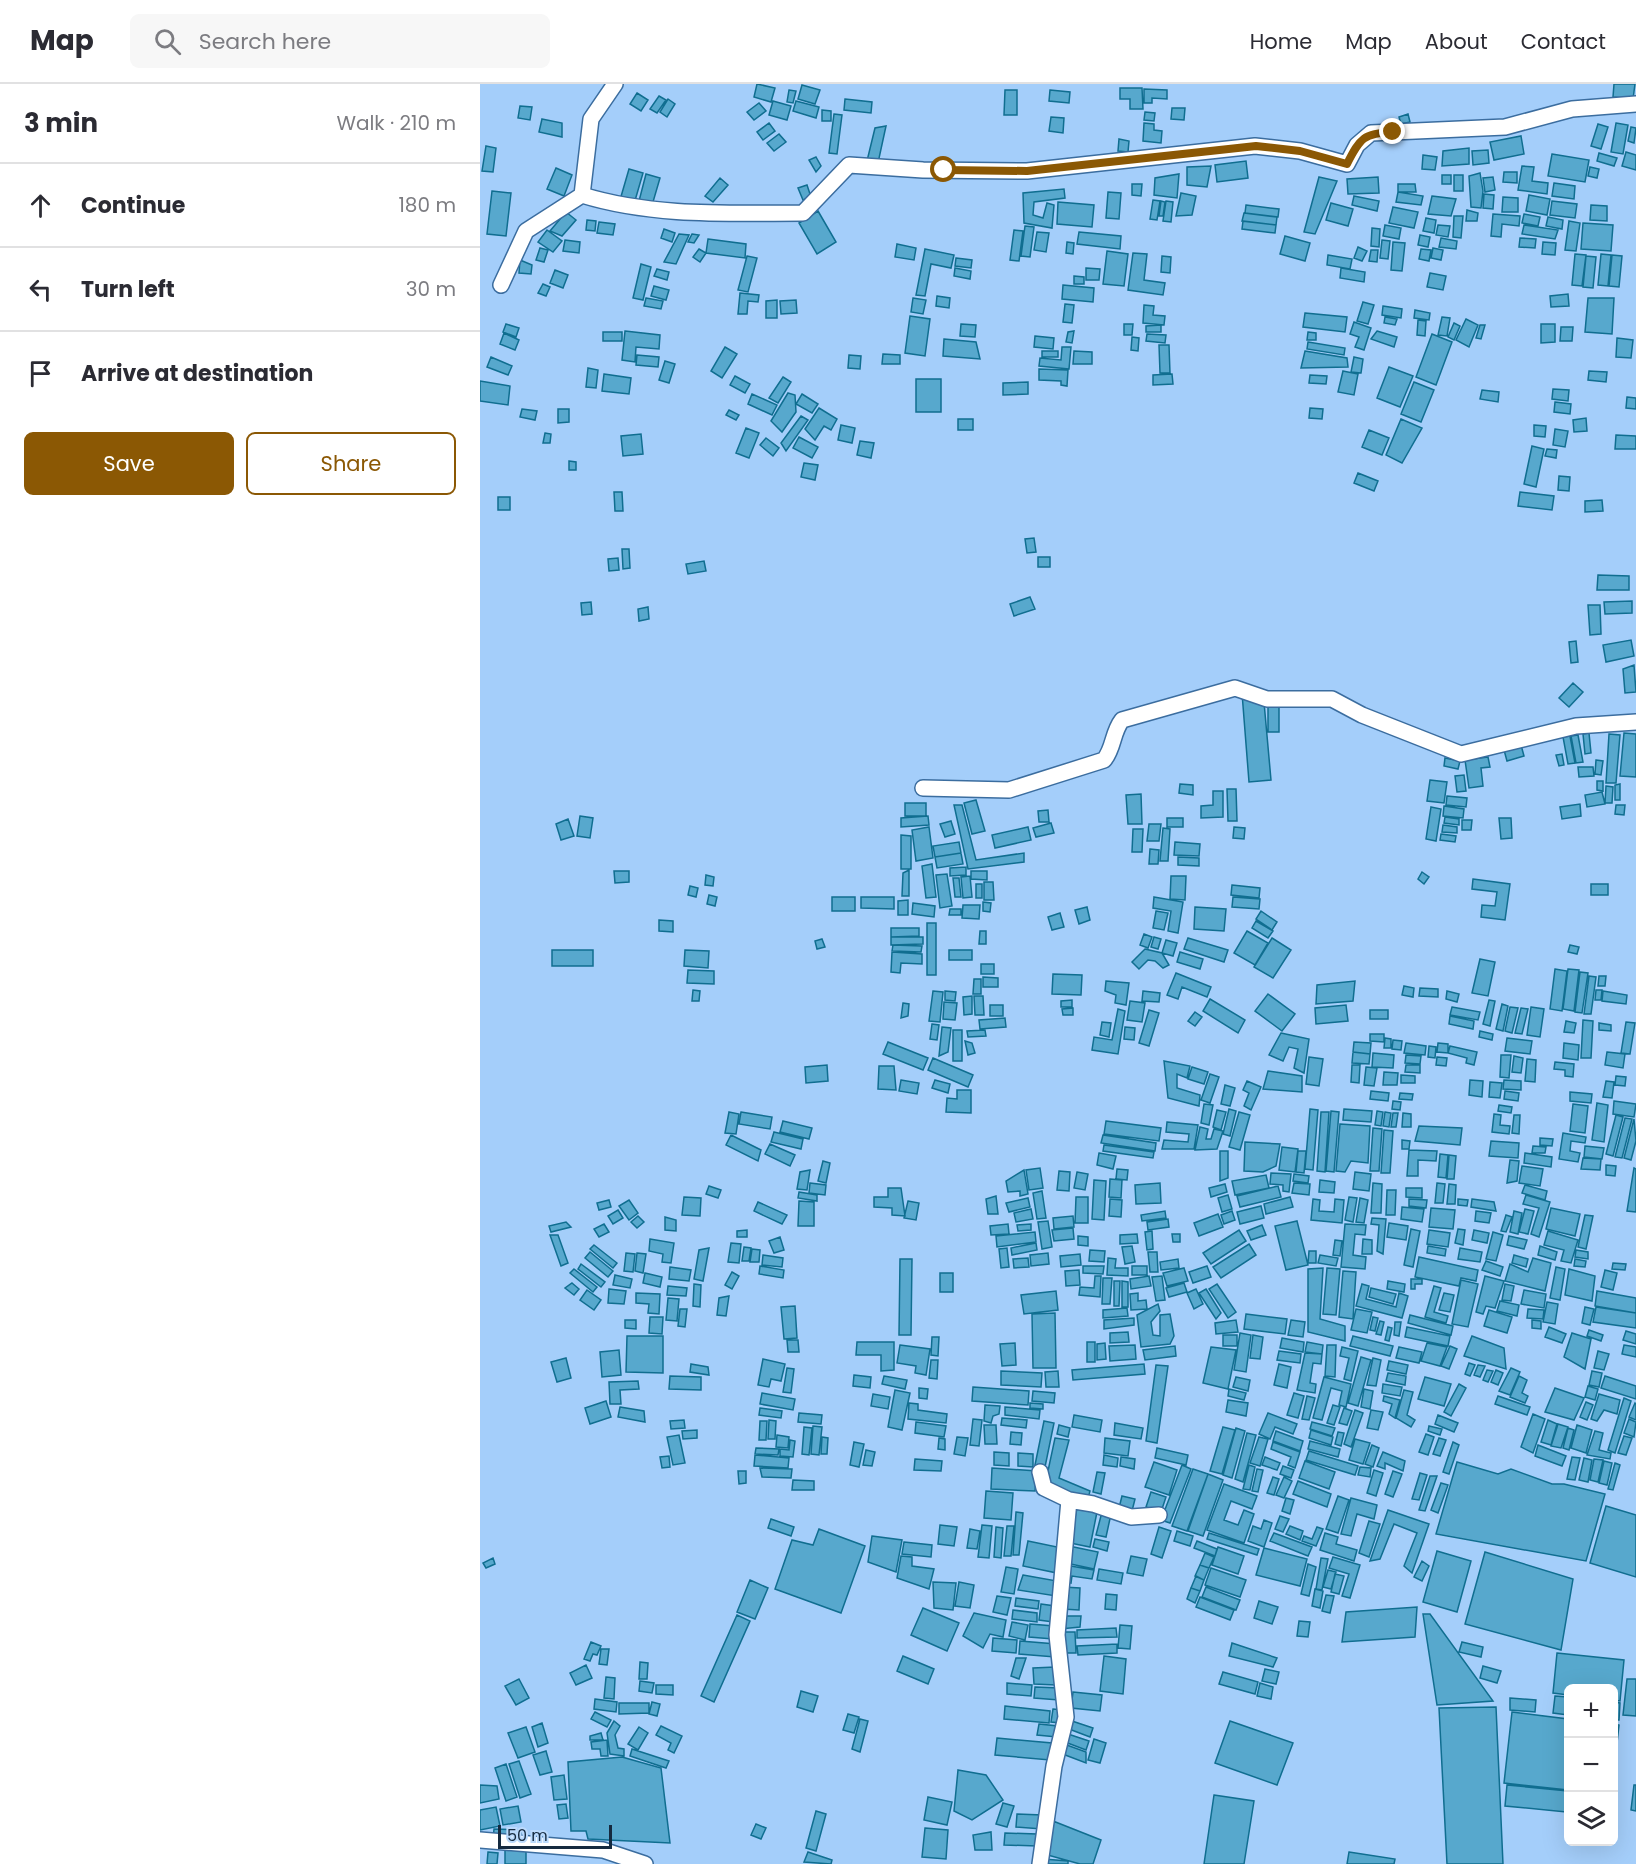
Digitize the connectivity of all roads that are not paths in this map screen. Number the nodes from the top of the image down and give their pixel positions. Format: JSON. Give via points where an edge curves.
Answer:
{"nodes":[{"id":1,"x":615,"y":84,"type":"edge"},
{"id":2,"x":1636,"y":104,"type":"edge"},
{"id":3,"x":582,"y":195,"type":"junction"},
{"id":4,"x":501,"y":285,"type":"dead end"},
{"id":5,"x":1636,"y":722,"type":"edge"},
{"id":6,"x":923,"y":788,"type":"dead end"},
{"id":7,"x":1040,"y":1472,"type":"dead end"},
{"id":8,"x":1070,"y":1500,"type":"junction"},
{"id":9,"x":1159,"y":1515,"type":"dead end"},
{"id":10,"x":480,"y":1840,"type":"edge"},
{"id":11,"x":645,"y":1864,"type":"edge"},
{"id":12,"x":1040,"y":1864,"type":"edge"}],
"edges":[{"from":1,"to":3,"type":"street","via":[[591,119]]},
{"from":2,"to":3,"type":"street","via":[[1572,109],[1505,128],[1371,133],[1357,145],[1347,164],[1300,151],[1256,146],[1027,171],[849,165],[803,213],[696,213],[610,204]]},
{"from":3,"to":4,"type":"street","via":[[526,231]]},
{"from":5,"to":6,"type":"street","via":[[1576,726],[1461,754],[1362,716],[1332,699],[1267,699],[1235,688],[1122,720],[1104,760],[1009,790]]},
{"from":7,"to":8,"type":"street","via":[[1044,1488]]},
{"from":8,"to":9,"type":"street","via":[[1131,1517]]},
{"from":8,"to":12,"type":"street","via":[[1057,1635],[1066,1717],[1054,1766]]},
{"from":10,"to":11,"type":"street","via":[[603,1850]]}]}
